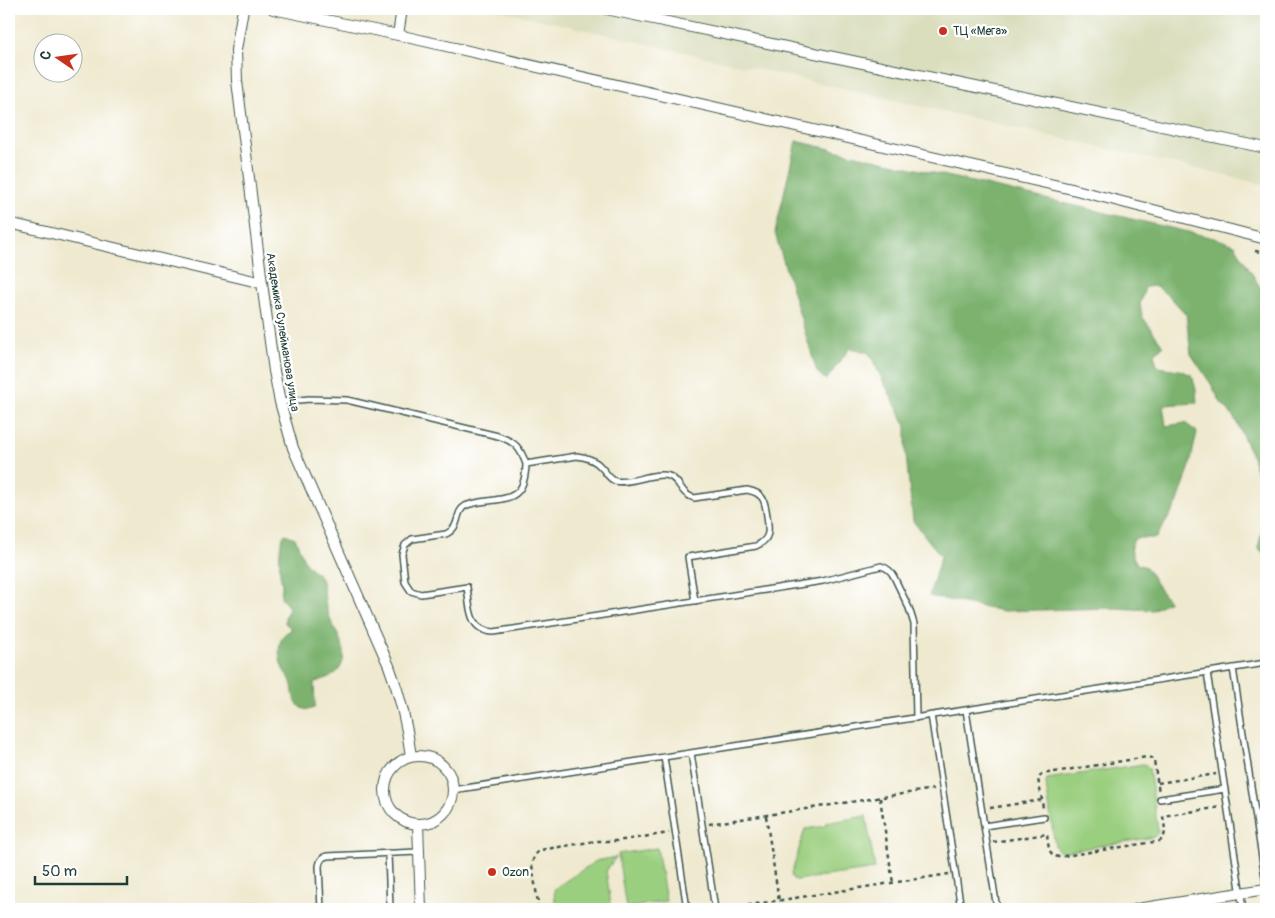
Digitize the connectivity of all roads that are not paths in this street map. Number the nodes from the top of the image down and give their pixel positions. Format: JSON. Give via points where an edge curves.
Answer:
{"nodes":[{"id":1,"x":243,"y":9,"type":"edge"},
{"id":2,"x":273,"y":9,"type":"edge"},
{"id":3,"x":402,"y":9,"type":"edge"},
{"id":4,"x":606,"y":9,"type":"edge"},
{"id":5,"x":398,"y":34,"type":"junction"},
{"id":6,"x":1266,"y":148,"type":"edge"},
{"id":7,"x":9,"y":224,"type":"edge"},
{"id":8,"x":1266,"y":239,"type":"edge"},
{"id":9,"x":262,"y":282,"type":"junction"},
{"id":10,"x":280,"y":402,"type":"junction"},
{"id":11,"x":526,"y":464,"type":"junction"},
{"id":12,"x":695,"y":601,"type":"junction"},
{"id":13,"x":1266,"y":663,"type":"edge"},
{"id":14,"x":1233,"y":668,"type":"junction"},
{"id":15,"x":1207,"y":672,"type":"junction"},
{"id":16,"x":966,"y":710,"type":"junction"},
{"id":17,"x":931,"y":715,"type":"junction"},
{"id":18,"x":916,"y":718,"type":"junction"},
{"id":19,"x":691,"y":753,"type":"junction"},
{"id":20,"x":410,"y":756,"type":"junction"},
{"id":21,"x":664,"y":757,"type":"junction"},
{"id":22,"x":1225,"y":789,"type":"junction"},
{"id":23,"x":453,"y":790,"type":"junction"},
{"id":24,"x":1160,"y":800,"type":"road end"},
{"id":25,"x":1044,"y":817,"type":"dead end"},
{"id":26,"x":418,"y":824,"type":"junction"},
{"id":27,"x":984,"y":826,"type":"junction"},
{"id":28,"x":419,"y":852,"type":"junction"},
{"id":29,"x":388,"y":853,"type":"junction"},
{"id":30,"x":1266,"y":884,"type":"edge"},
{"id":31,"x":1266,"y":889,"type":"edge"},
{"id":32,"x":1241,"y":893,"type":"junction"},
{"id":33,"x":321,"y":909,"type":"edge"},
{"id":34,"x":390,"y":909,"type":"edge"},
{"id":35,"x":421,"y":909,"type":"edge"},
{"id":36,"x":687,"y":909,"type":"edge"},
{"id":37,"x":715,"y":909,"type":"edge"},
{"id":38,"x":961,"y":909,"type":"edge"},
{"id":39,"x":997,"y":909,"type":"edge"},
{"id":40,"x":1137,"y":909,"type":"edge"},
{"id":41,"x":1243,"y":909,"type":"edge"}],
"edges":[{"from":1,"to":9,"type":"street","name":"Академика Сулейманова улица","via":[[236,50],[237,81]]},
{"from":2,"to":5,"type":"street"},
{"from":3,"to":5,"type":"street"},
{"from":4,"to":6,"type":"street"},
{"from":5,"to":8,"type":"street","via":[[1072,189]]},
{"from":7,"to":9,"type":"street"},
{"from":9,"to":10,"type":"street","name":"Академика Сулейманова улица"},
{"from":10,"to":11,"type":"lane","via":[[347,400],[498,436],[516,444]]},
{"from":10,"to":20,"type":"street","name":"Академика Сулейманова улица","via":[[304,473],[396,684]]},
{"from":11,"to":12,"type":"lane","via":[[577,456],[596,462],[612,480],[623,482],[664,475],[674,479],[683,492],[694,498],[747,490],[759,494],[765,504],[769,529],[765,540],[756,546],[688,557]]},
{"from":11,"to":12,"type":"lane","via":[[523,485],[512,497],[465,506],[450,532],[412,539],[405,544],[402,559],[405,582],[411,591],[421,594],[467,587],[472,618],[480,629],[487,632]]},
{"from":12,"to":18,"type":"lane","via":[[823,581],[885,567],[892,572],[912,618]]},
{"from":13,"to":14,"type":"lane"},
{"from":14,"to":15,"type":"lane"},
{"from":14,"to":30,"type":"lane"},
{"from":15,"to":16,"type":"lane"},
{"from":15,"to":22,"type":"lane"},
{"from":16,"to":17,"type":"lane"},
{"from":16,"to":27,"type":"lane"},
{"from":17,"to":18,"type":"lane"},
{"from":17,"to":38,"type":"lane"},
{"from":18,"to":19,"type":"lane"},
{"from":19,"to":21,"type":"lane"},
{"from":19,"to":37,"type":"lane"},
{"from":20,"to":23,"type":"street","via":[[426,756],[440,762],[450,774]]},
{"from":20,"to":26,"type":"street","via":[[393,767],[384,789],[386,802],[394,814],[405,822]]},
{"from":21,"to":23,"type":"lane"},
{"from":21,"to":36,"type":"lane"},
{"from":22,"to":24,"type":"lane"},
{"from":22,"to":32,"type":"lane"},
{"from":23,"to":26,"type":"street","via":[[448,808],[440,817]]},
{"from":25,"to":27,"type":"lane"},
{"from":26,"to":28,"type":"street"},
{"from":27,"to":39,"type":"lane"},
{"from":28,"to":29,"type":"lane"},
{"from":28,"to":35,"type":"street"},
{"from":29,"to":33,"type":"lane","via":[[324,857],[319,866]]},
{"from":29,"to":34,"type":"lane"},
{"from":31,"to":32,"type":"street"},
{"from":32,"to":40,"type":"street"},
{"from":32,"to":41,"type":"lane"}]}
